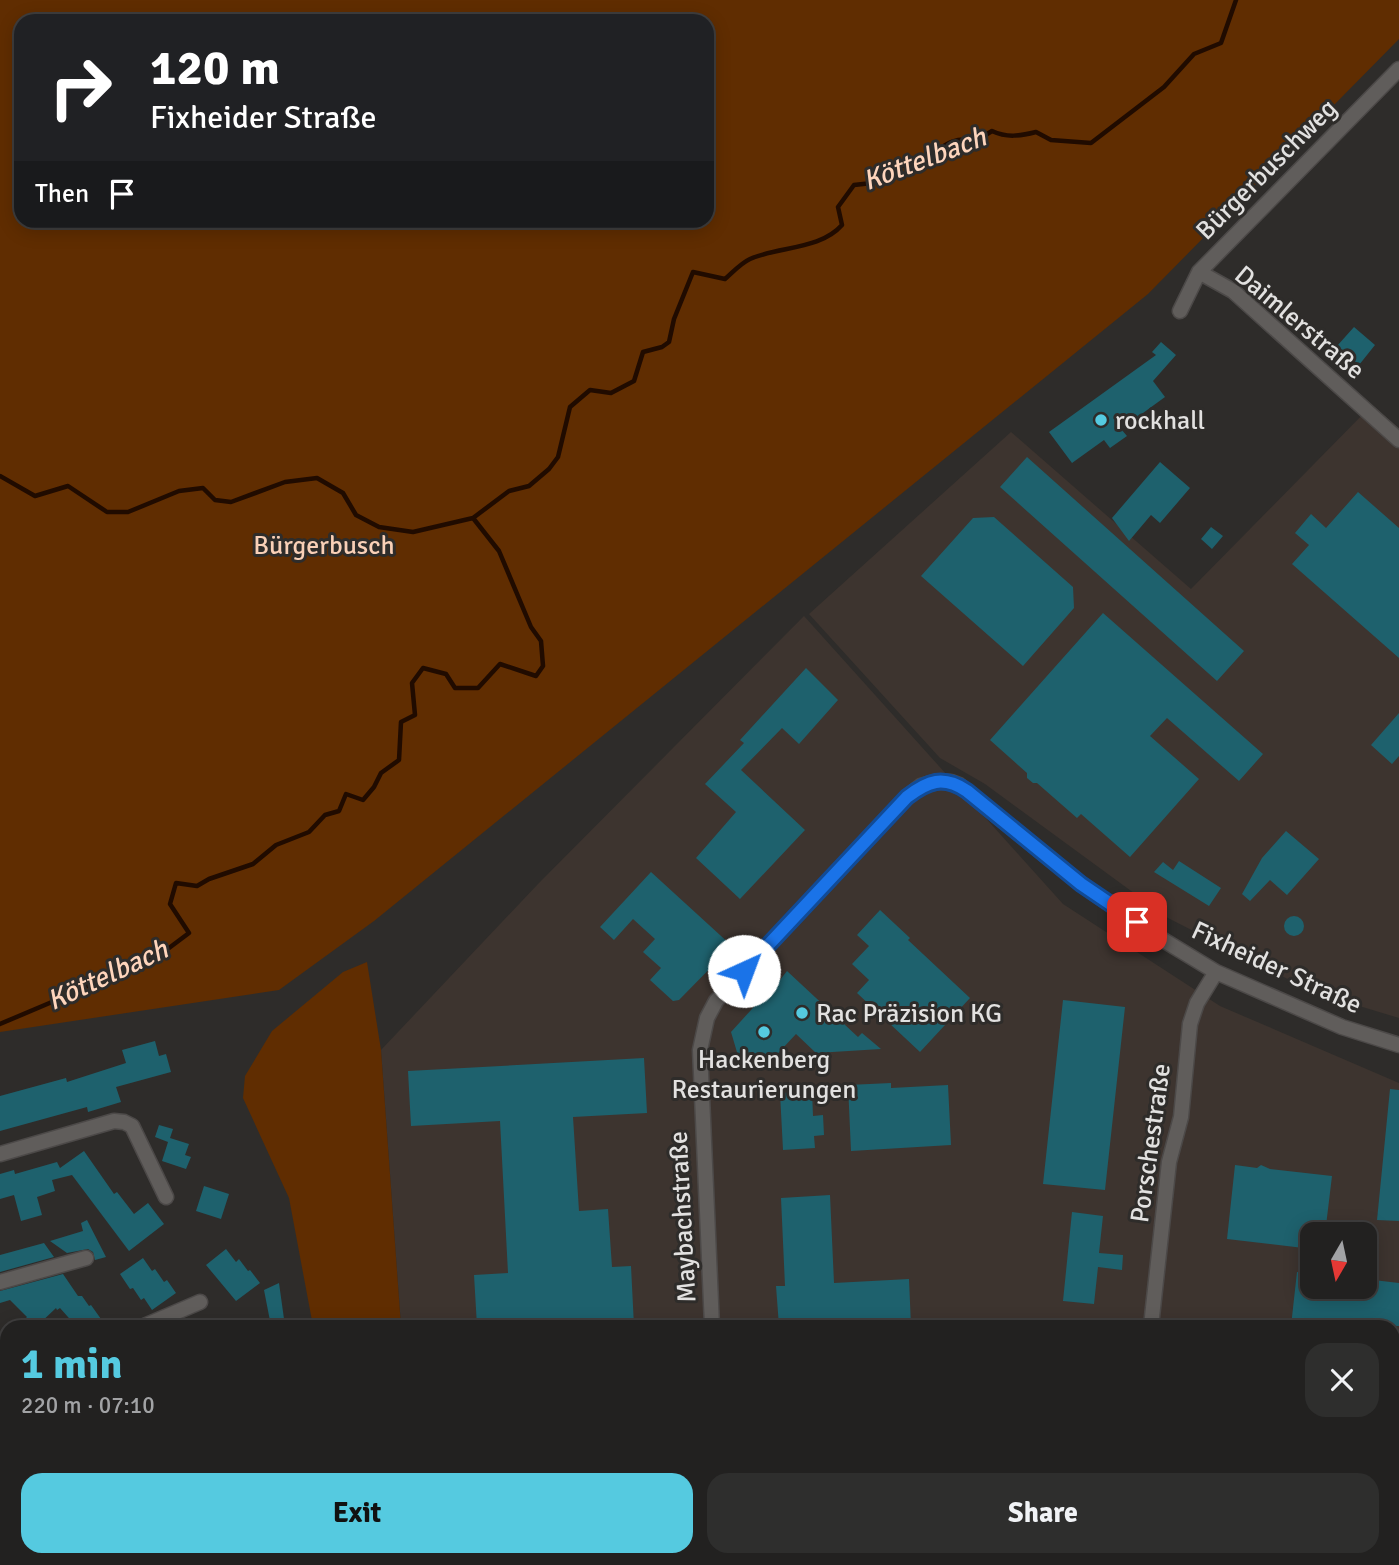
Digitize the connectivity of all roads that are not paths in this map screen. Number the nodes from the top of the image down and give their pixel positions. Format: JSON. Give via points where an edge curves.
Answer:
{"nodes":[{"id":1,"x":1399,"y":69,"type":"edge"},
{"id":2,"x":1199,"y":272,"type":"junction"},
{"id":3,"x":1180,"y":311,"type":"dead end"},
{"id":4,"x":1399,"y":440,"type":"edge"},
{"id":5,"x":935,"y":782,"type":"joint"},
{"id":6,"x":1216,"y":972,"type":"junction"},
{"id":7,"x":1399,"y":1045,"type":"edge"},
{"id":8,"x":0,"y":1154,"type":"edge"},
{"id":9,"x":166,"y":1197,"type":"dead end"},
{"id":10,"x":86,"y":1258,"type":"dead end"},
{"id":11,"x":0,"y":1282,"type":"edge"},
{"id":12,"x":200,"y":1302,"type":"dead end"},
{"id":13,"x":158,"y":1320,"type":"edge"},
{"id":14,"x":712,"y":1320,"type":"edge"},
{"id":15,"x":1152,"y":1320,"type":"edge"}],
"edges":[{"from":1,"to":2,"type":"street","name":"Bürgerbuschweg"},
{"from":2,"to":3,"type":"street","name":"Bürgerbuschweg"},
{"from":2,"to":4,"type":"street","name":"Daimlerstraße","via":[[1233,291]]},
{"from":5,"to":6,"type":"street","name":"Fixheider Straße","via":[[959,785],[1081,884]]},
{"from":5,"to":14,"type":"street","name":"Maybachstraße","via":[[907,797],[716,1002],[707,1018],[700,1050]]},
{"from":6,"to":7,"type":"street","name":"Fixheider Straße","via":[[1342,1027]]},
{"from":6,"to":15,"type":"street","name":"Porschestraße","via":[[1190,1024]]},
{"from":8,"to":9,"type":"street","via":[[124,1122],[132,1126]]},
{"from":10,"to":11,"type":"street"},
{"from":12,"to":13,"type":"street"}]}
